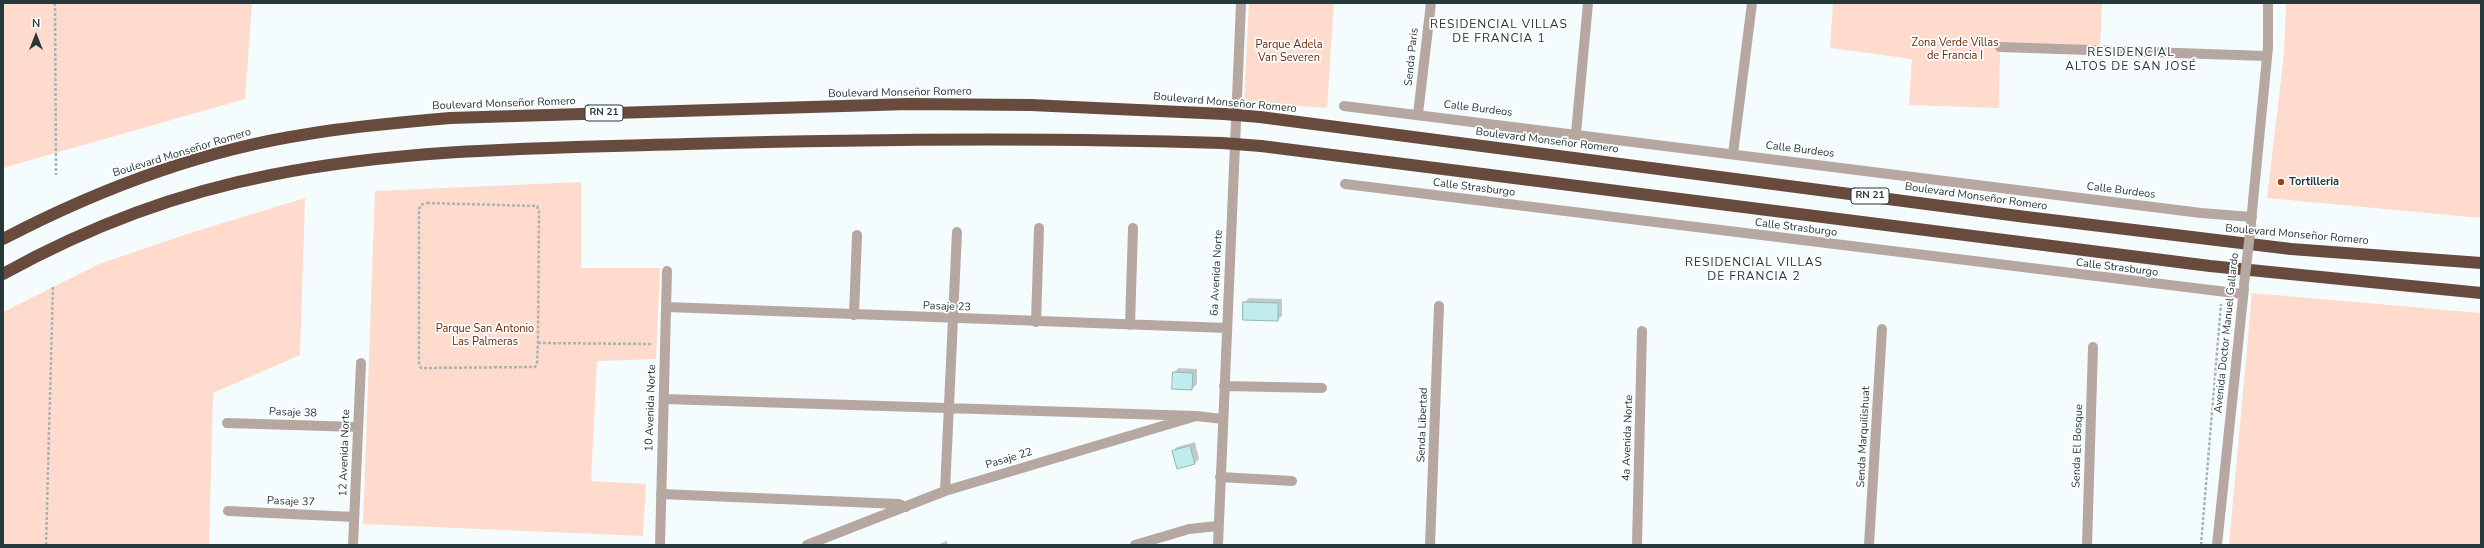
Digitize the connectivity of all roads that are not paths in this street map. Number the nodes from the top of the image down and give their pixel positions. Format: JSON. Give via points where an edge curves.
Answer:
{"nodes":[{"id":1,"x":1241,"y":3,"type":"edge"},
{"id":2,"x":1431,"y":3,"type":"edge"},
{"id":3,"x":1588,"y":3,"type":"edge"},
{"id":4,"x":1752,"y":3,"type":"edge"},
{"id":5,"x":2268,"y":3,"type":"edge"},
{"id":6,"x":2000,"y":47,"type":"dead end"},
{"id":7,"x":2266,"y":56,"type":"junction"},
{"id":8,"x":1344,"y":106,"type":"dead end"},
{"id":9,"x":1418,"y":114,"type":"junction"},
{"id":10,"x":1576,"y":133,"type":"junction"},
{"id":11,"x":1733,"y":154,"type":"junction"},
{"id":12,"x":1345,"y":184,"type":"dead end"},
{"id":13,"x":2252,"y":221,"type":"junction"},
{"id":14,"x":1039,"y":228,"type":"dead end"},
{"id":15,"x":1133,"y":228,"type":"dead end"},
{"id":16,"x":958,"y":232,"type":"dead end"},
{"id":17,"x":857,"y":235,"type":"dead end"},
{"id":18,"x":3,"y":239,"type":"edge"},
{"id":19,"x":2481,"y":263,"type":"edge"},
{"id":20,"x":668,"y":271,"type":"dead end"},
{"id":21,"x":3,"y":274,"type":"edge"},
{"id":22,"x":2481,"y":293,"type":"edge"},
{"id":23,"x":2243,"y":294,"type":"junction"},
{"id":24,"x":1439,"y":306,"type":"dead end"},
{"id":25,"x":667,"y":307,"type":"junction"},
{"id":26,"x":854,"y":315,"type":"junction"},
{"id":27,"x":952,"y":319,"type":"junction"},
{"id":28,"x":1036,"y":322,"type":"junction"},
{"id":29,"x":1130,"y":325,"type":"junction"},
{"id":30,"x":1227,"y":328,"type":"junction"},
{"id":31,"x":1882,"y":330,"type":"dead end"},
{"id":32,"x":1642,"y":331,"type":"dead end"},
{"id":33,"x":2093,"y":347,"type":"dead end"},
{"id":34,"x":361,"y":362,"type":"dead end"},
{"id":35,"x":1224,"y":386,"type":"junction"},
{"id":36,"x":1322,"y":388,"type":"dead end"},
{"id":37,"x":664,"y":399,"type":"junction"},
{"id":38,"x":949,"y":408,"type":"junction"},
{"id":39,"x":1196,"y":416,"type":"junction"},
{"id":40,"x":1223,"y":419,"type":"junction"},
{"id":41,"x":227,"y":423,"type":"dead end"},
{"id":42,"x":358,"y":427,"type":"junction"},
{"id":43,"x":1220,"y":478,"type":"junction"},
{"id":44,"x":1292,"y":481,"type":"dead end"},
{"id":45,"x":945,"y":490,"type":"junction"},
{"id":46,"x":661,"y":494,"type":"junction"},
{"id":47,"x":906,"y":507,"type":"junction"},
{"id":48,"x":228,"y":511,"type":"dead end"},
{"id":49,"x":354,"y":517,"type":"junction"},
{"id":50,"x":1218,"y":526,"type":"junction"},
{"id":51,"x":353,"y":545,"type":"edge"},
{"id":52,"x":660,"y":545,"type":"edge"},
{"id":53,"x":807,"y":545,"type":"edge"},
{"id":54,"x":1135,"y":545,"type":"edge"},
{"id":55,"x":1218,"y":545,"type":"edge"},
{"id":56,"x":1430,"y":545,"type":"edge"},
{"id":57,"x":1637,"y":545,"type":"edge"},
{"id":58,"x":1869,"y":545,"type":"edge"},
{"id":59,"x":2087,"y":545,"type":"edge"},
{"id":60,"x":2217,"y":545,"type":"edge"}],
"edges":[{"from":1,"to":30,"type":"street","name":"6a Avenida Norte"},
{"from":2,"to":9,"type":"street","name":"Senda Paris"},
{"from":3,"to":10,"type":"street"},
{"from":4,"to":11,"type":"street"},
{"from":5,"to":7,"type":"street","name":"Avenida Doctor Manuel Gallardo"},
{"from":6,"to":7,"type":"street"},
{"from":7,"to":13,"type":"street","name":"Avenida Doctor Manuel Gallardo"},
{"from":8,"to":9,"type":"street","name":"Calle Burdeos"},
{"from":9,"to":10,"type":"street","name":"Calle Burdeos"},
{"from":10,"to":11,"type":"street","name":"Calle Burdeos"},
{"from":11,"to":13,"type":"street","name":"Calle Burdeos"},
{"from":12,"to":23,"type":"street","name":"Calle Strasburgo"},
{"from":13,"to":23,"type":"street","name":"Avenida Doctor Manuel Gallardo","bridge":true},
{"from":14,"to":28,"type":"street"},
{"from":15,"to":29,"type":"street"},
{"from":16,"to":27,"type":"street"},
{"from":17,"to":26,"type":"street"},
{"from":18,"to":19,"type":"highway","name":"Boulevard Monseñor Romero","number":"RN 21","bridge":true,"via":[[66,208],[147,175],[264,142],[383,124],[458,118],[909,104],[1031,105],[1260,117],[2182,236],[2291,249]]},
{"from":20,"to":25,"type":"street","name":"10 Avenida Norte"},
{"from":21,"to":22,"type":"highway","number":"RN 21","bridge":true,"via":[[37,255],[95,230],[219,187],[312,168],[400,157],[497,150],[871,138],[1111,139],[1261,146],[2210,266]]},
{"from":23,"to":60,"type":"street","name":"Avenida Doctor Manuel Gallardo"},
{"from":24,"to":56,"type":"street","name":"Senda Libertad"},
{"from":25,"to":26,"type":"street","name":"Pasaje 23"},
{"from":25,"to":37,"type":"street","name":"10 Avenida Norte"},
{"from":26,"to":27,"type":"street","name":"Pasaje 23"},
{"from":27,"to":28,"type":"street","name":"Pasaje 23"},
{"from":27,"to":38,"type":"street"},
{"from":28,"to":29,"type":"street","name":"Pasaje 23"},
{"from":29,"to":30,"type":"street","name":"Pasaje 23"},
{"from":30,"to":35,"type":"street","name":"6a Avenida Norte"},
{"from":31,"to":58,"type":"street","name":"Senda Marquilishuat"},
{"from":32,"to":57,"type":"street","name":"4a Avenida Norte"},
{"from":33,"to":59,"type":"street","name":"Senda El Bosque"},
{"from":34,"to":42,"type":"street","name":"12 Avenida Norte"},
{"from":35,"to":36,"type":"street"},
{"from":35,"to":40,"type":"street","name":"6a Avenida Norte"},
{"from":37,"to":38,"type":"street"},
{"from":37,"to":46,"type":"street","name":"10 Avenida Norte"},
{"from":38,"to":39,"type":"street"},
{"from":38,"to":45,"type":"street"},
{"from":39,"to":40,"type":"street","name":"Pasaje 22"},
{"from":39,"to":45,"type":"street","name":"Pasaje 22"},
{"from":40,"to":43,"type":"street","name":"6a Avenida Norte"},
{"from":41,"to":42,"type":"street","name":"Pasaje 38"},
{"from":42,"to":49,"type":"street","name":"12 Avenida Norte"},
{"from":43,"to":44,"type":"street"},
{"from":43,"to":50,"type":"street","name":"6a Avenida Norte"},
{"from":45,"to":47,"type":"street","name":"Pasaje 22"},
{"from":46,"to":47,"type":"street","via":[[899,504]]},
{"from":46,"to":52,"type":"street","name":"10 Avenida Norte"},
{"from":47,"to":53,"type":"street","name":"Pasaje 22"},
{"from":48,"to":49,"type":"street","name":"Pasaje 37"},
{"from":49,"to":51,"type":"street","name":"12 Avenida Norte"},
{"from":50,"to":54,"type":"street","via":[[1189,529]]},
{"from":50,"to":55,"type":"street","name":"6a Avenida Norte"}]}
